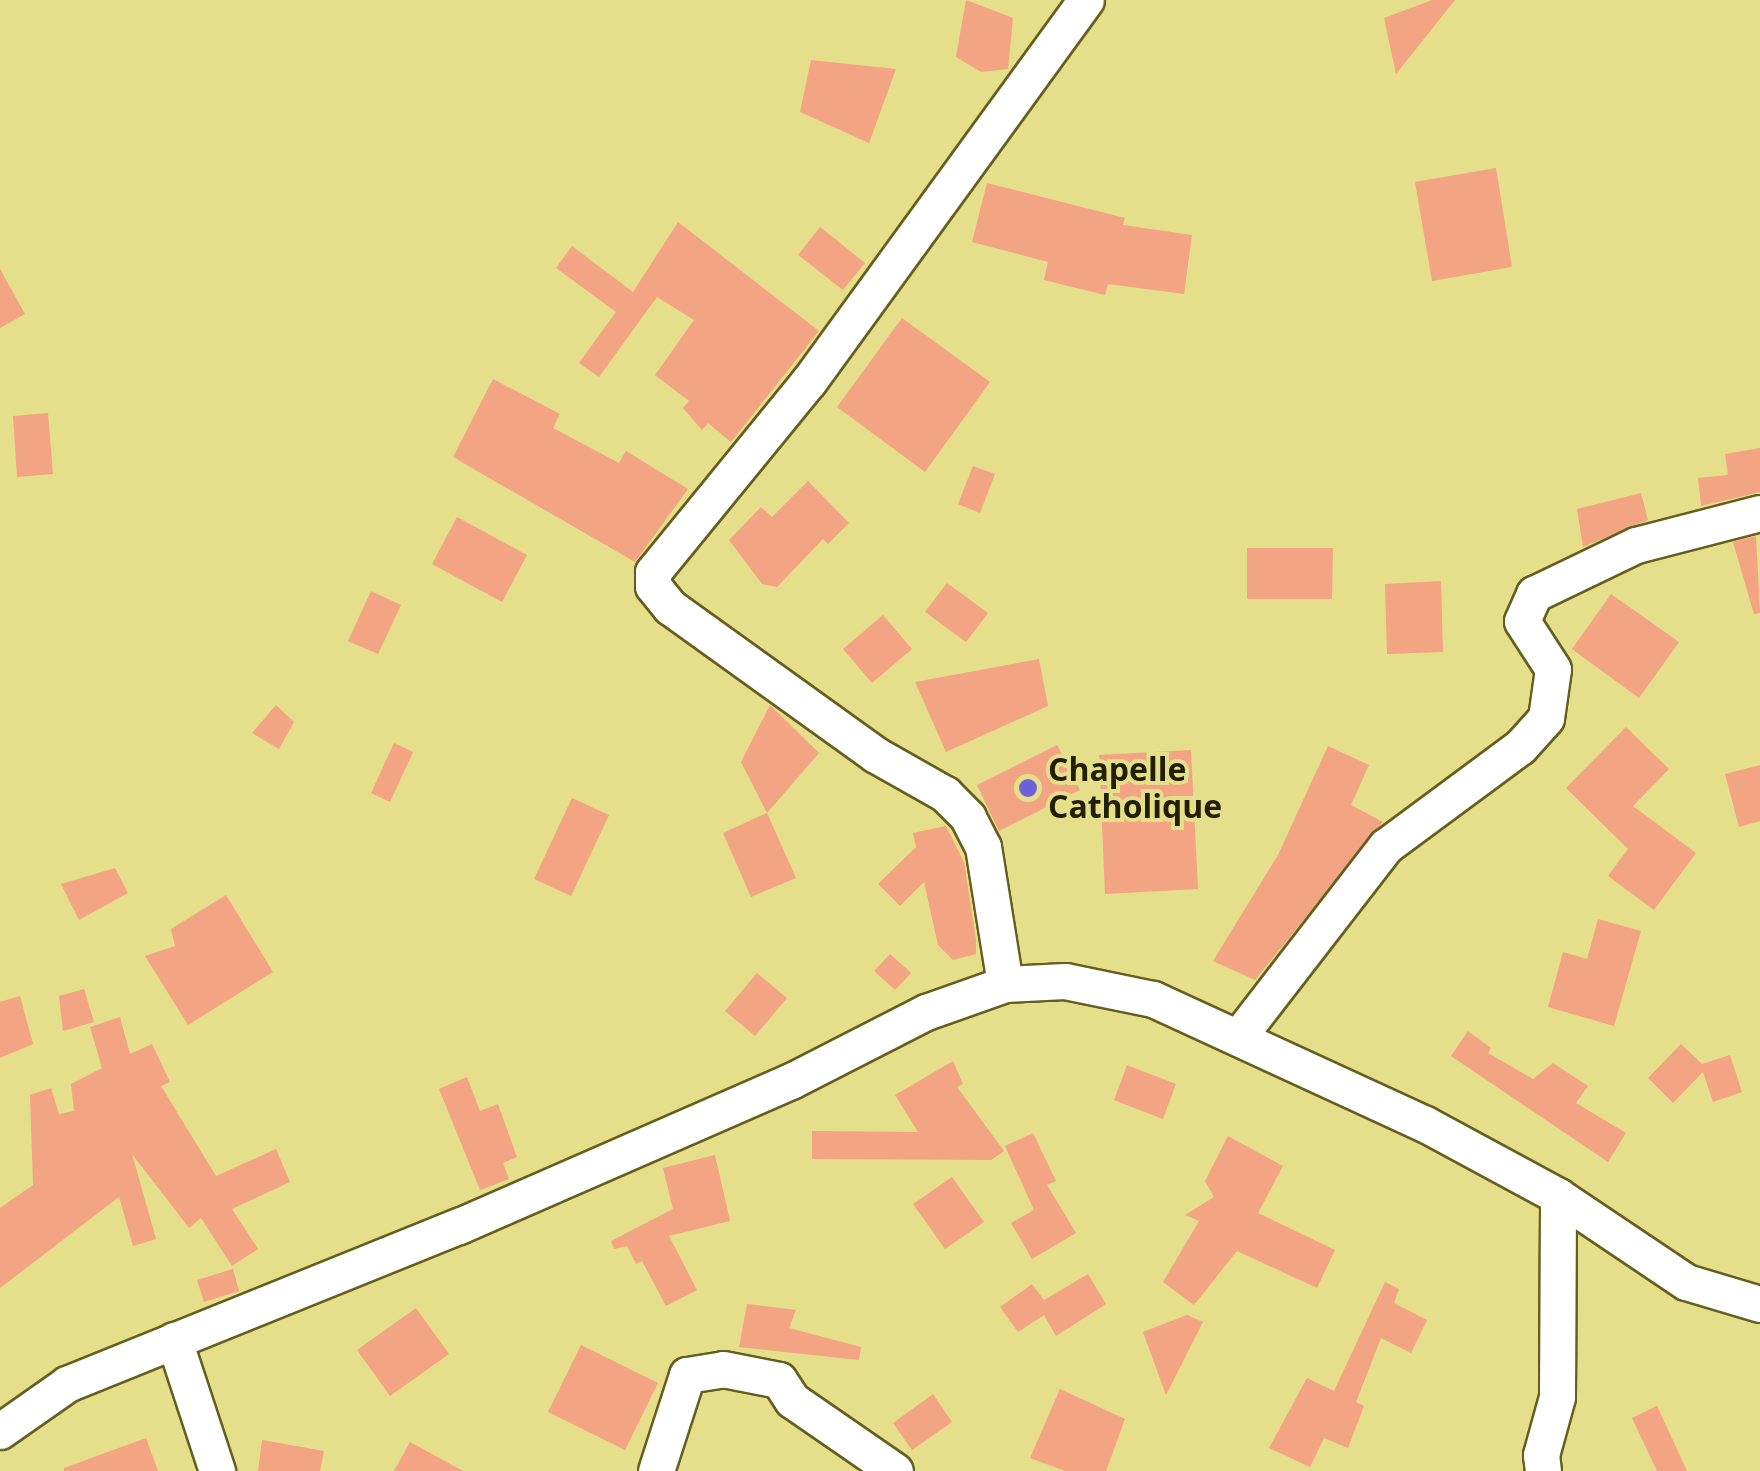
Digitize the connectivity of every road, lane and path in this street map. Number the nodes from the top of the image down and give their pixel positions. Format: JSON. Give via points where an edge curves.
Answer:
{"nodes":[{"id":1,"x":1086,"y":0,"type":"edge"},
{"id":2,"x":1760,"y":513,"type":"edge"},
{"id":3,"x":1005,"y":984,"type":"junction"},
{"id":4,"x":1239,"y":1036,"type":"junction"},
{"id":5,"x":1558,"y":1196,"type":"junction"},
{"id":6,"x":1760,"y":1304,"type":"edge"},
{"id":7,"x":174,"y":1340,"type":"junction"},
{"id":8,"x":0,"y":1430,"type":"edge"},
{"id":9,"x":216,"y":1471,"type":"edge"},
{"id":10,"x":656,"y":1471,"type":"edge"},
{"id":11,"x":895,"y":1471,"type":"edge"},
{"id":12,"x":1543,"y":1471,"type":"edge"}],
"edges":[{"from":1,"to":3,"type":"street","via":[[868,302],[654,572],[653,586],[670,606],[876,755],[945,794],[968,817],[984,848]]},
{"from":2,"to":4,"type":"street","via":[[1636,545],[1534,594],[1522,621],[1553,669],[1546,718],[1520,746],[1386,846]]},
{"from":3,"to":4,"type":"street","via":[[1066,981],[1153,999]]},
{"from":3,"to":7,"type":"street","via":[[926,1012],[790,1080],[459,1226]]},
{"from":4,"to":5,"type":"street"},
{"from":5,"to":6,"type":"street","via":[[1686,1282]]},
{"from":5,"to":12,"type":"street","via":[[1557,1398]]},
{"from":7,"to":8,"type":"street","via":[[66,1384]]},
{"from":7,"to":9,"type":"street"},
{"from":10,"to":11,"type":"street","via":[[687,1376],[723,1369],[779,1380],[792,1400]]}]}
